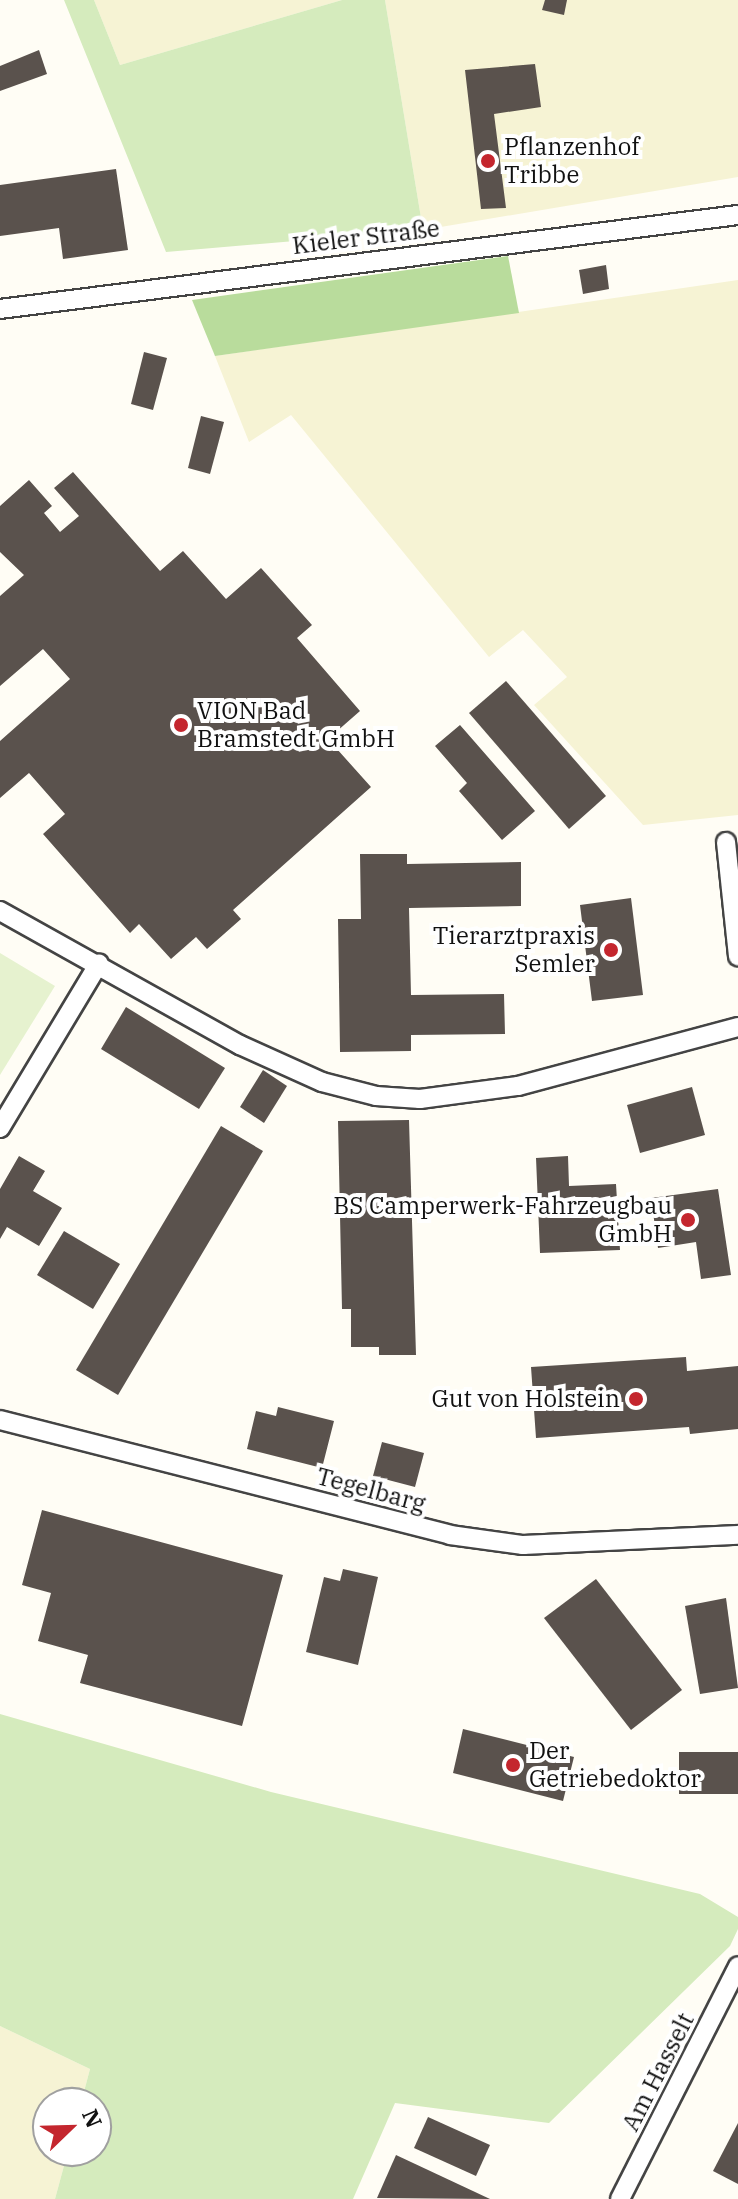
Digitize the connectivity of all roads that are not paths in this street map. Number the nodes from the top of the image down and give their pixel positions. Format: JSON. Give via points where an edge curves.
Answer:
{"nodes":[{"id":1,"x":738,"y":215,"type":"edge"},
{"id":2,"x":0,"y":309,"type":"edge"},
{"id":3,"x":726,"y":842,"type":"dead end"},
{"id":4,"x":0,"y":911,"type":"edge"},
{"id":5,"x":738,"y":956,"type":"edge"},
{"id":6,"x":99,"y":963,"type":"junction"},
{"id":7,"x":738,"y":1027,"type":"edge"},
{"id":8,"x":0,"y":1128,"type":"edge"},
{"id":9,"x":0,"y":1420,"type":"edge"},
{"id":10,"x":738,"y":1535,"type":"edge"},
{"id":11,"x":738,"y":1966,"type":"edge"},
{"id":12,"x":620,"y":2199,"type":"edge"}],
"edges":[{"from":1,"to":2,"type":"street","name":"Kieler Straße"},
{"from":3,"to":5,"type":"street"},
{"from":4,"to":6,"type":"street"},
{"from":6,"to":7,"type":"street","via":[[240,1045],[322,1082],[376,1096],[420,1099],[518,1086]]},
{"from":6,"to":8,"type":"street"},
{"from":9,"to":10,"type":"street","name":"Tegelbarg","via":[[450,1535],[523,1545]]},
{"from":11,"to":12,"type":"street","name":"Am Hasselt"}]}
